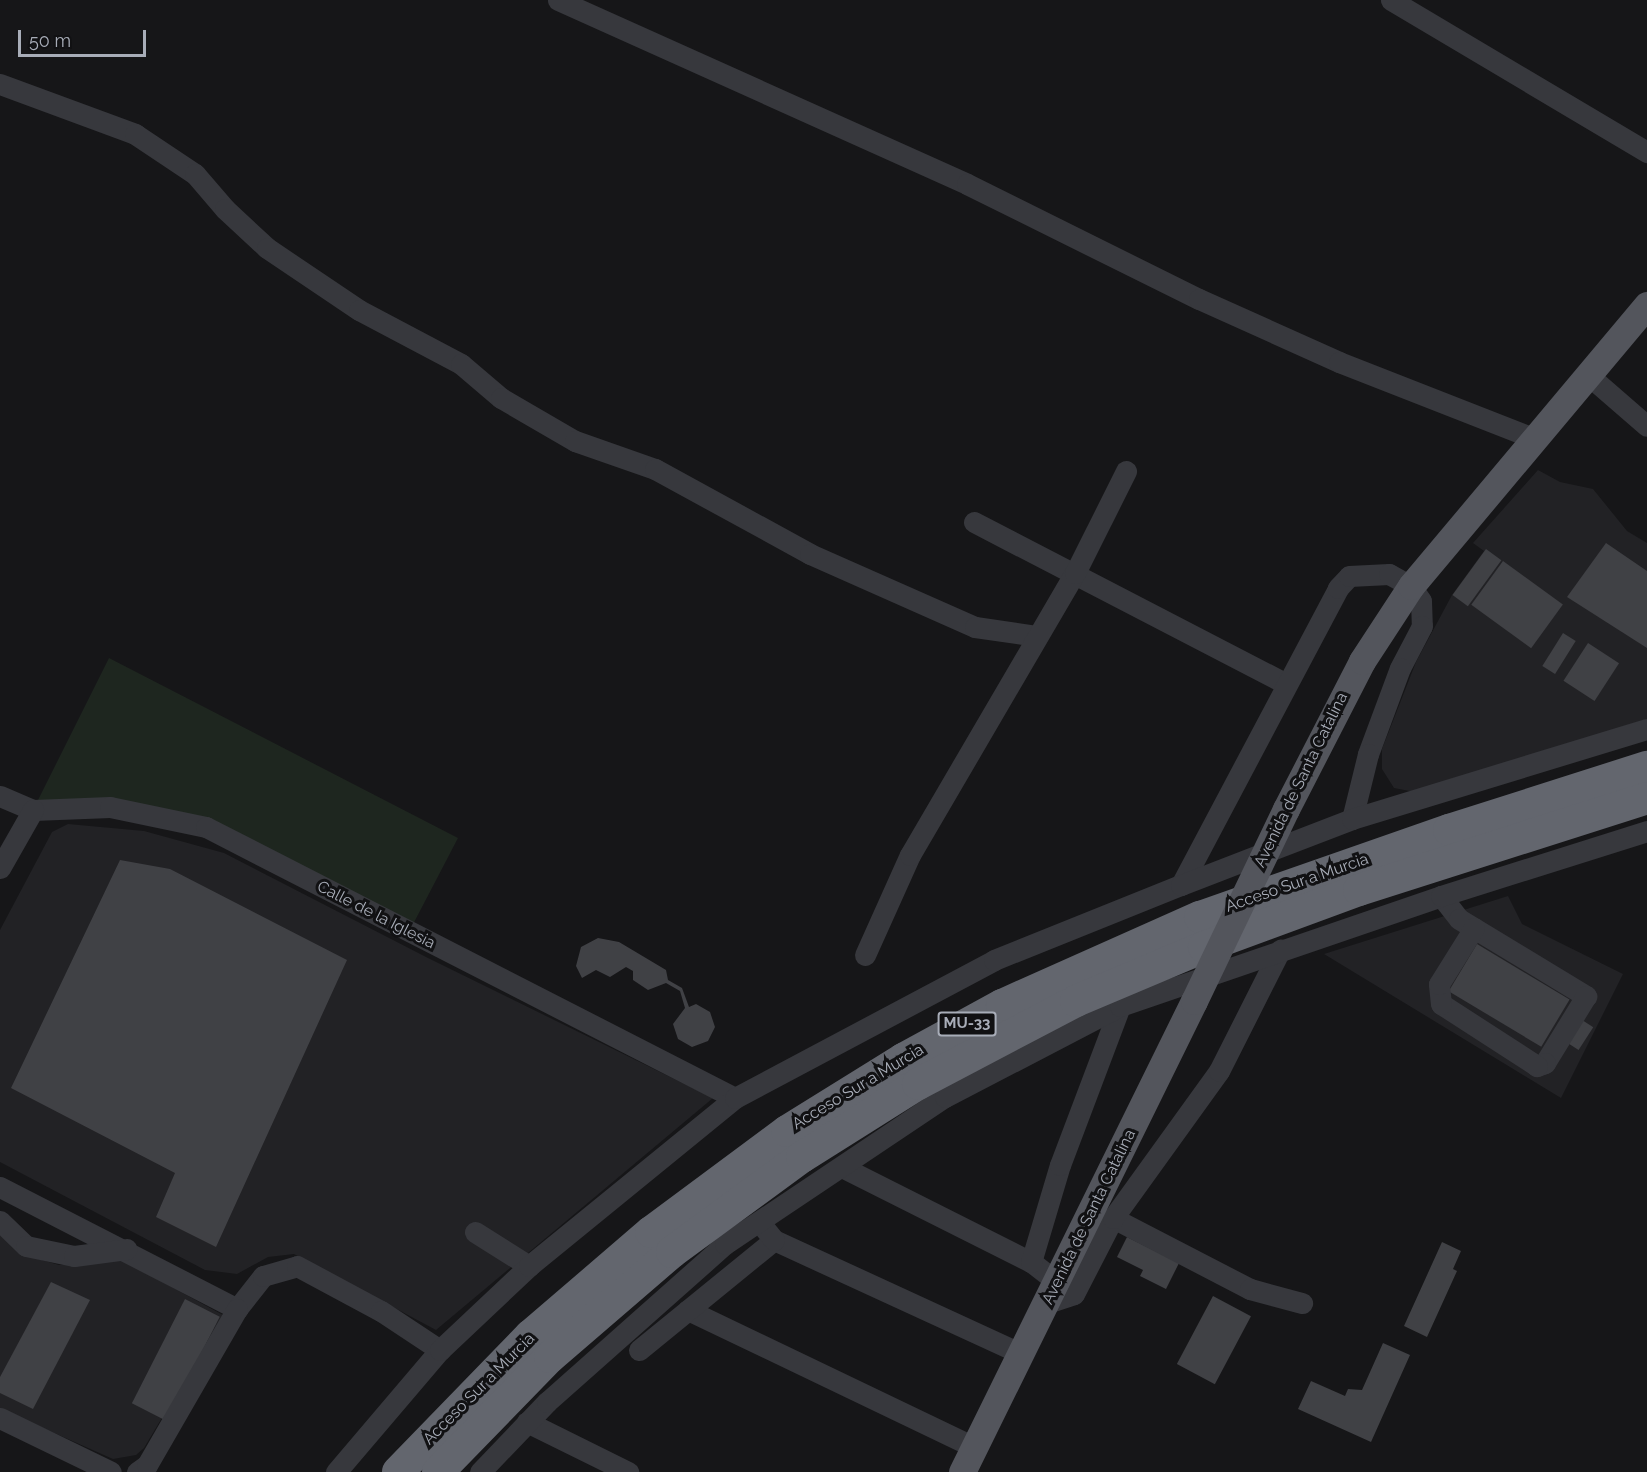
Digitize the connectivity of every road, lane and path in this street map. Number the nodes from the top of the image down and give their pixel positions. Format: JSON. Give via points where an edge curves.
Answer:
{"nodes":[{"id":1,"x":558,"y":0,"type":"edge"},
{"id":2,"x":1391,"y":0,"type":"edge"},
{"id":3,"x":0,"y":84,"type":"edge"},
{"id":4,"x":1647,"y":152,"type":"edge"},
{"id":5,"x":1647,"y":305,"type":"edge"},
{"id":6,"x":1587,"y":374,"type":"junction"},
{"id":7,"x":1647,"y":426,"type":"edge"},
{"id":8,"x":1533,"y":438,"type":"junction"},
{"id":9,"x":1126,"y":471,"type":"dead end"},
{"id":10,"x":974,"y":522,"type":"dead end"},
{"id":11,"x":1075,"y":573,"type":"junction"},
{"id":12,"x":1411,"y":586,"type":"junction"},
{"id":13,"x":1037,"y":636,"type":"junction"},
{"id":14,"x":1286,"y":684,"type":"junction"},
{"id":15,"x":1647,"y":729,"type":"edge"},
{"id":16,"x":1647,"y":767,"type":"edge"},
{"id":17,"x":0,"y":796,"type":"edge"},
{"id":18,"x":1647,"y":798,"type":"edge"},
{"id":19,"x":33,"y":810,"type":"junction"},
{"id":20,"x":1352,"y":819,"type":"junction"},
{"id":21,"x":1643,"y":836,"type":"edge"},
{"id":22,"x":0,"y":868,"type":"edge"},
{"id":23,"x":1180,"y":885,"type":"junction"},
{"id":24,"x":1441,"y":896,"type":"junction"},
{"id":25,"x":1474,"y":928,"type":"junction"},
{"id":26,"x":1280,"y":950,"type":"junction"},
{"id":27,"x":865,"y":955,"type":"dead end"},
{"id":28,"x":1120,"y":1006,"type":"junction"},
{"id":29,"x":735,"y":1098,"type":"junction"},
{"id":30,"x":842,"y":1167,"type":"junction"},
{"id":31,"x":0,"y":1187,"type":"edge"},
{"id":32,"x":1113,"y":1218,"type":"junction"},
{"id":33,"x":0,"y":1221,"type":"edge"},
{"id":34,"x":759,"y":1222,"type":"junction"},
{"id":35,"x":475,"y":1232,"type":"dead end"},
{"id":36,"x":774,"y":1240,"type":"junction"},
{"id":37,"x":127,"y":1249,"type":"junction"},
{"id":38,"x":1031,"y":1262,"type":"junction"},
{"id":39,"x":529,"y":1266,"type":"junction"},
{"id":40,"x":695,"y":1269,"type":"junction"},
{"id":41,"x":713,"y":1290,"type":"junction"},
{"id":42,"x":1052,"y":1292,"type":"junction"},
{"id":43,"x":1302,"y":1303,"type":"dead end"},
{"id":44,"x":237,"y":1310,"type":"junction"},
{"id":45,"x":688,"y":1310,"type":"junction"},
{"id":46,"x":440,"y":1350,"type":"junction"},
{"id":47,"x":639,"y":1350,"type":"dead end"},
{"id":48,"x":1022,"y":1354,"type":"junction"},
{"id":49,"x":0,"y":1419,"type":"edge"},
{"id":50,"x":527,"y":1422,"type":"junction"},
{"id":51,"x":974,"y":1447,"type":"junction"},
{"id":52,"x":111,"y":1472,"type":"edge"},
{"id":53,"x":136,"y":1472,"type":"edge"},
{"id":54,"x":336,"y":1472,"type":"edge"},
{"id":55,"x":398,"y":1472,"type":"edge"},
{"id":56,"x":438,"y":1472,"type":"edge"},
{"id":57,"x":480,"y":1472,"type":"edge"},
{"id":58,"x":627,"y":1472,"type":"edge"},
{"id":59,"x":962,"y":1472,"type":"edge"}],
"edges":[{"from":1,"to":8,"type":"street","via":[[967,184],[1199,299],[1328,357]]},
{"from":2,"to":4,"type":"street"},
{"from":3,"to":13,"type":"street","via":[[135,134],[195,174],[267,248],[359,310],[461,364],[501,398],[575,441],[655,469],[810,554],[975,627]]},
{"from":5,"to":6,"type":"main road","name":"Avenida de Santa Catalina"},
{"from":6,"to":7,"type":"street"},
{"from":6,"to":8,"type":"main road","name":"Avenida de Santa Catalina"},
{"from":8,"to":12,"type":"main road","name":"Avenida de Santa Catalina"},
{"from":9,"to":11,"type":"street"},
{"from":10,"to":11,"type":"street"},
{"from":11,"to":13,"type":"street"},
{"from":11,"to":14,"type":"street"},
{"from":12,"to":14,"type":"street","via":[[1389,574],[1349,576],[1325,609]]},
{"from":12,"to":20,"type":"street","via":[[1421,601],[1422,626],[1400,668],[1368,754]]},
{"from":12,"to":42,"type":"main road","name":"Avenida de Santa Catalina","bridge":true,"via":[[1362,662],[1286,809]]},
{"from":13,"to":27,"type":"street","via":[[910,855]]},
{"from":14,"to":23,"type":"street"},
{"from":15,"to":20,"type":"street"},
{"from":16,"to":55,"type":"highway","name":"Acceso Sur a Murcia","number":"MU-33","via":[[1449,830],[1200,917],[1023,995],[923,1047],[787,1131],[651,1232],[530,1336]]},
{"from":17,"to":19,"type":"street","name":"Calle de la Iglesia"},
{"from":18,"to":56,"type":"highway","name":"Acceso Sur a Murcia","number":"MU-33","via":[[1359,890],[1204,947],[1076,1001],[918,1084],[802,1157],[672,1252],[558,1350]]},
{"from":19,"to":22,"type":"street"},
{"from":19,"to":29,"type":"street","name":"Calle de la Iglesia","via":[[110,807],[206,827]]},
{"from":20,"to":23,"type":"street"},
{"from":21,"to":24,"type":"street"},
{"from":23,"to":29,"type":"street","via":[[994,960]]},
{"from":24,"to":25,"type":"street","via":[[1459,919]]},
{"from":24,"to":26,"type":"street"},
{"from":25,"to":25,"type":"street","via":[[1586,996],[1545,1063],[1537,1066],[1441,1004],[1439,984]]},
{"from":26,"to":28,"type":"street"},
{"from":26,"to":32,"type":"street","via":[[1219,1071]]},
{"from":28,"to":30,"type":"street","via":[[945,1097]]},
{"from":28,"to":38,"type":"street","via":[[1060,1166]]},
{"from":29,"to":39,"type":"street"},
{"from":30,"to":34,"type":"street"},
{"from":30,"to":38,"type":"street"},
{"from":31,"to":37,"type":"street"},
{"from":32,"to":42,"type":"street","via":[[1074,1294]]},
{"from":32,"to":43,"type":"street","via":[[1250,1289]]},
{"from":33,"to":37,"type":"street","via":[[26,1246],[74,1256]]},
{"from":34,"to":36,"type":"street"},
{"from":34,"to":40,"type":"street"},
{"from":35,"to":39,"type":"street"},
{"from":36,"to":41,"type":"street"},
{"from":36,"to":48,"type":"street"},
{"from":37,"to":44,"type":"street"},
{"from":38,"to":42,"type":"street"},
{"from":39,"to":46,"type":"street"},
{"from":40,"to":41,"type":"street"},
{"from":40,"to":50,"type":"street"},
{"from":41,"to":45,"type":"street"},
{"from":42,"to":48,"type":"main road","name":"Avenida de Santa Catalina"},
{"from":44,"to":46,"type":"street","via":[[263,1275],[297,1266],[381,1311]]},
{"from":44,"to":53,"type":"street","via":[[147,1465]]},
{"from":45,"to":47,"type":"street"},
{"from":45,"to":51,"type":"street"},
{"from":46,"to":54,"type":"street"},
{"from":48,"to":51,"type":"main road","name":"Avenida de Santa Catalina"},
{"from":49,"to":52,"type":"street"},
{"from":50,"to":57,"type":"street"},
{"from":50,"to":58,"type":"street"},
{"from":51,"to":59,"type":"main road","name":"Avenida de Santa Catalina"}]}
